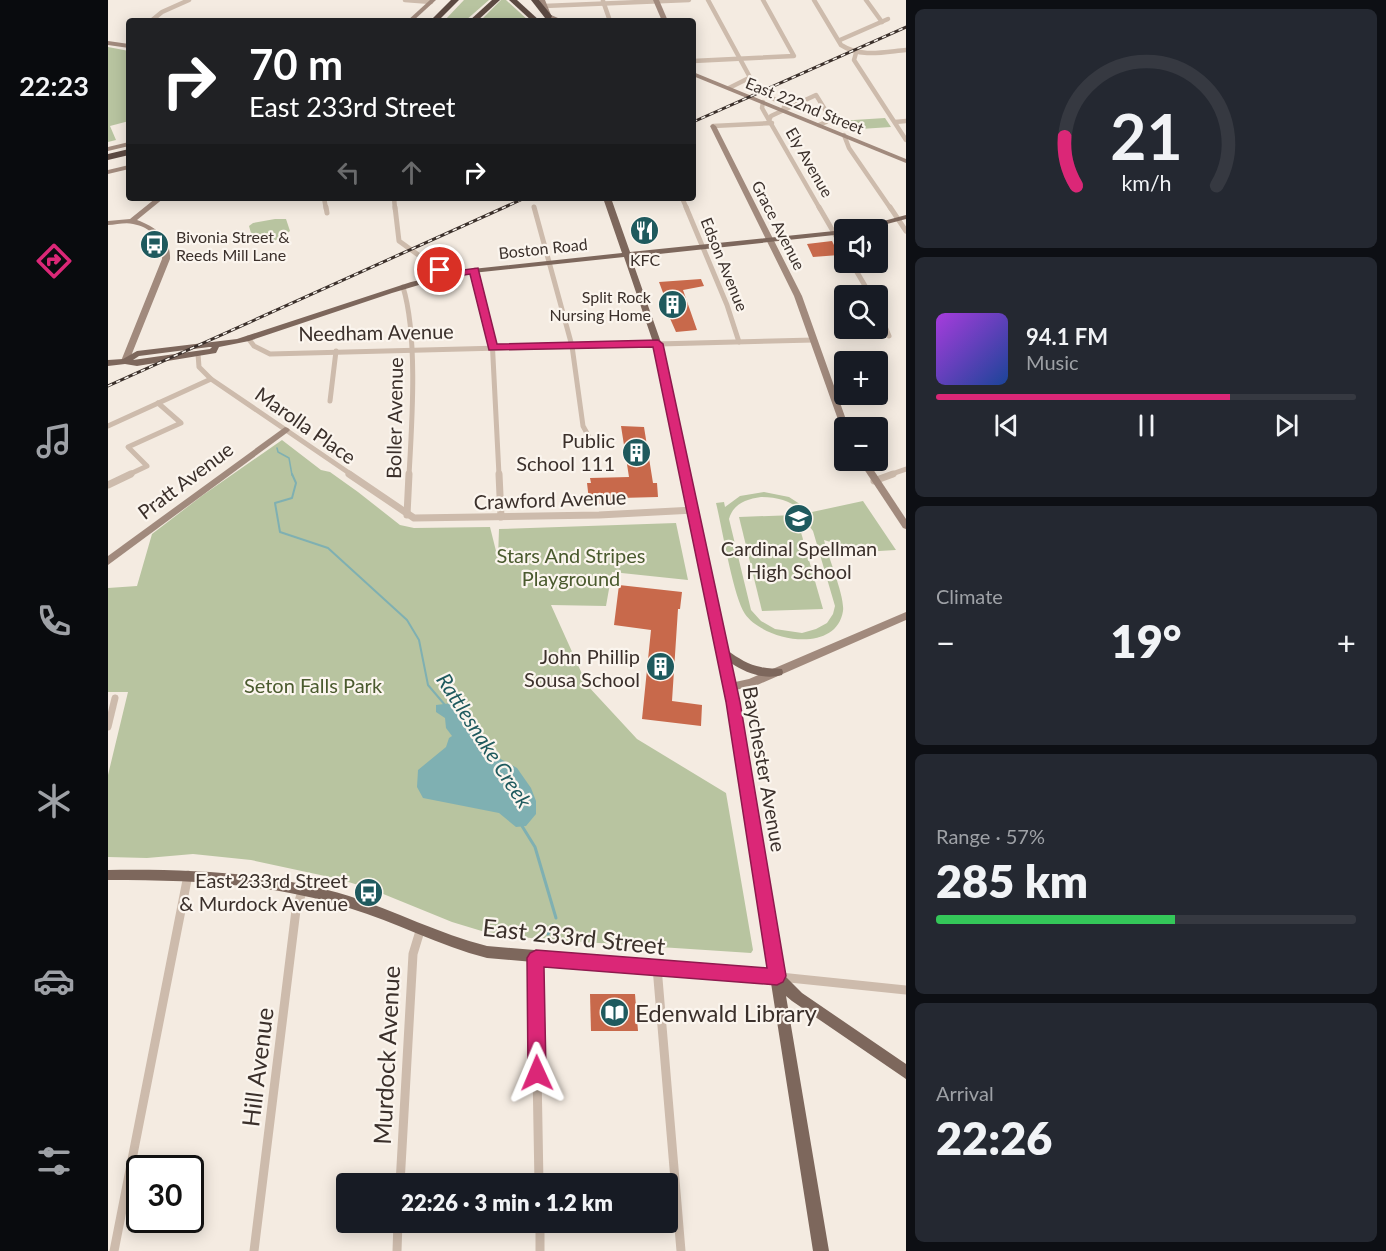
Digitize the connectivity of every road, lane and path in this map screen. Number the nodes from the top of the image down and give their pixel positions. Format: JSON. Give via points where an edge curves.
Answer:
{"nodes":[{"id":1,"x":189,"y":0,"type":"edge"},
{"id":2,"x":405,"y":0,"type":"edge"},
{"id":3,"x":419,"y":0,"type":"edge"},
{"id":4,"x":455,"y":0,"type":"edge"},
{"id":5,"x":496,"y":0,"type":"edge"},
{"id":6,"x":513,"y":0,"type":"edge"},
{"id":7,"x":535,"y":0,"type":"edge"},
{"id":8,"x":689,"y":0,"type":"edge"},
{"id":9,"x":708,"y":0,"type":"edge"},
{"id":10,"x":763,"y":0,"type":"edge"},
{"id":11,"x":814,"y":0,"type":"edge"},
{"id":12,"x":866,"y":0,"type":"edge"},
{"id":13,"x":656,"y":1,"type":"edge"},
{"id":14,"x":435,"y":2,"type":"edge"},
{"id":15,"x":603,"y":2,"type":"edge"},
{"id":16,"x":546,"y":11,"type":"edge"},
{"id":17,"x":155,"y":18,"type":"edge"},
{"id":18,"x":414,"y":18,"type":"edge"},
{"id":19,"x":421,"y":18,"type":"edge"},
{"id":20,"x":437,"y":18,"type":"edge"},
{"id":21,"x":476,"y":18,"type":"edge"},
{"id":22,"x":533,"y":18,"type":"edge"},
{"id":23,"x":609,"y":18,"type":"edge"},
{"id":24,"x":664,"y":18,"type":"edge"},
{"id":25,"x":888,"y":19,"type":"dead end"},
{"id":26,"x":882,"y":22,"type":"junction"},
{"id":27,"x":840,"y":40,"type":"junction"},
{"id":28,"x":108,"y":41,"type":"edge"},
{"id":29,"x":126,"y":44,"type":"edge"},
{"id":30,"x":905,"y":52,"type":"edge"},
{"id":31,"x":856,"y":53,"type":"junction"},
{"id":32,"x":740,"y":60,"type":"junction"},
{"id":33,"x":696,"y":62,"type":"edge"},
{"id":34,"x":696,"y":75,"type":"edge"},
{"id":35,"x":749,"y":78,"type":"junction"},
{"id":36,"x":729,"y":88,"type":"junction"},
{"id":37,"x":763,"y":102,"type":"junction"},
{"id":38,"x":783,"y":110,"type":"junction"},
{"id":39,"x":770,"y":121,"type":"junction"},
{"id":40,"x":906,"y":121,"type":"edge"},
{"id":41,"x":894,"y":122,"type":"junction"},
{"id":42,"x":819,"y":125,"type":"junction"},
{"id":43,"x":713,"y":126,"type":"joint"},
{"id":44,"x":844,"y":135,"type":"junction"},
{"id":45,"x":906,"y":140,"type":"edge"},
{"id":46,"x":126,"y":143,"type":"edge"},
{"id":47,"x":108,"y":147,"type":"edge"},
{"id":48,"x":126,"y":153,"type":"edge"},
{"id":49,"x":108,"y":157,"type":"edge"},
{"id":50,"x":126,"y":161,"type":"edge"},
{"id":51,"x":906,"y":161,"type":"edge"},
{"id":52,"x":108,"y":165,"type":"edge"},
{"id":53,"x":126,"y":169,"type":"edge"},
{"id":54,"x":108,"y":172,"type":"edge"},
{"id":55,"x":156,"y":201,"type":"edge"},
{"id":56,"x":325,"y":201,"type":"edge"},
{"id":57,"x":394,"y":201,"type":"edge"},
{"id":58,"x":609,"y":201,"type":"edge"},
{"id":59,"x":683,"y":201,"type":"edge"},
{"id":60,"x":534,"y":207,"type":"dead end"},
{"id":61,"x":327,"y":213,"type":"dead end"},
{"id":62,"x":906,"y":217,"type":"edge"},
{"id":63,"x":896,"y":219,"type":"junction"},
{"id":64,"x":132,"y":221,"type":"junction"},
{"id":65,"x":888,"y":221,"type":"edge"},
{"id":66,"x":108,"y":223,"type":"edge"},
{"id":67,"x":834,"y":223,"type":"edge"},
{"id":68,"x":906,"y":231,"type":"edge"},
{"id":69,"x":834,"y":234,"type":"edge"},
{"id":70,"x":770,"y":240,"type":"junction"},
{"id":71,"x":703,"y":247,"type":"junction"},
{"id":72,"x":626,"y":254,"type":"junction"},
{"id":73,"x":549,"y":262,"type":"junction"},
{"id":74,"x":475,"y":270,"type":"junction"},
{"id":75,"x":446,"y":275,"type":"junction"},
{"id":76,"x":403,"y":287,"type":"junction"},
{"id":77,"x":888,"y":332,"type":"edge"},
{"id":78,"x":890,"y":336,"type":"dead end"},
{"id":79,"x":248,"y":338,"type":"junction"},
{"id":80,"x":814,"y":340,"type":"junction"},
{"id":81,"x":739,"y":342,"type":"junction"},
{"id":82,"x":658,"y":344,"type":"junction"},
{"id":83,"x":219,"y":345,"type":"junction"},
{"id":84,"x":572,"y":346,"type":"junction"},
{"id":85,"x":492,"y":348,"type":"junction"},
{"id":86,"x":411,"y":349,"type":"junction"},
{"id":87,"x":336,"y":351,"type":"junction"},
{"id":88,"x":198,"y":354,"type":"junction"},
{"id":89,"x":125,"y":361,"type":"junction"},
{"id":90,"x":108,"y":363,"type":"edge"},
{"id":91,"x":211,"y":379,"type":"junction"},
{"id":92,"x":330,"y":401,"type":"dead end"},
{"id":93,"x":158,"y":403,"type":"junction"},
{"id":94,"x":841,"y":417,"type":"edge"},
{"id":95,"x":108,"y":426,"type":"edge"},
{"id":96,"x":285,"y":430,"type":"junction"},
{"id":97,"x":589,"y":437,"type":"dead end"},
{"id":98,"x":906,"y":469,"type":"edge"},
{"id":99,"x":868,"y":471,"type":"edge"},
{"id":100,"x":874,"y":482,"type":"junction"},
{"id":101,"x":108,"y":484,"type":"edge"},
{"id":102,"x":694,"y":510,"type":"junction"},
{"id":103,"x":407,"y":515,"type":"junction"},
{"id":104,"x":501,"y":517,"type":"junction"},
{"id":105,"x":906,"y":526,"type":"edge"},
{"id":106,"x":108,"y":561,"type":"edge"},
{"id":107,"x":906,"y":616,"type":"edge"},
{"id":108,"x":723,"y":653,"type":"junction"},
{"id":109,"x":778,"y":672,"type":"junction"},
{"id":110,"x":730,"y":687,"type":"junction"},
{"id":111,"x":115,"y":698,"type":"dead end"},
{"id":112,"x":108,"y":727,"type":"edge"},
{"id":113,"x":108,"y":875,"type":"edge"},
{"id":114,"x":188,"y":875,"type":"junction"},
{"id":115,"x":303,"y":889,"type":"junction"},
{"id":116,"x":420,"y":931,"type":"junction"},
{"id":117,"x":536,"y":958,"type":"junction"},
{"id":118,"x":657,"y":967,"type":"junction"},
{"id":119,"x":777,"y":976,"type":"junction"},
{"id":120,"x":906,"y":990,"type":"edge"},
{"id":121,"x":906,"y":1072,"type":"edge"},
{"id":122,"x":401,"y":1173,"type":"edge"},
{"id":123,"x":539,"y":1173,"type":"edge"},
{"id":124,"x":398,"y":1233,"type":"edge"},
{"id":125,"x":540,"y":1233,"type":"edge"},
{"id":126,"x":114,"y":1251,"type":"edge"},
{"id":127,"x":254,"y":1251,"type":"edge"},
{"id":128,"x":397,"y":1251,"type":"edge"},
{"id":129,"x":540,"y":1251,"type":"edge"},
{"id":130,"x":681,"y":1251,"type":"edge"},
{"id":131,"x":821,"y":1251,"type":"edge"}],
"edges":[{"from":1,"to":17,"type":"street"},
{"from":2,"to":14,"type":"street"},
{"from":3,"to":14,"type":"street"},
{"from":4,"to":20,"type":"highway"},
{"from":5,"to":21,"type":"highway"},
{"from":6,"to":22,"type":"highway"},
{"from":7,"to":16,"type":"highway"},
{"from":8,"to":13,"type":"street"},
{"from":9,"to":32,"type":"street","name":"Ely Avenue"},
{"from":10,"to":32,"type":"street","via":[[794,56]]},
{"from":11,"to":27,"type":"street"},
{"from":12,"to":26,"type":"street"},
{"from":13,"to":15,"type":"street"},
{"from":13,"to":24,"type":"street"},
{"from":14,"to":18,"type":"street"},
{"from":14,"to":19,"type":"street"},
{"from":15,"to":16,"type":"street"},
{"from":15,"to":23,"type":"street"},
{"from":25,"to":26,"type":"street"},
{"from":26,"to":27,"type":"street"},
{"from":27,"to":31,"type":"street","via":[[846,49]]},
{"from":28,"to":29,"type":"street"},
{"from":30,"to":31,"type":"street"},
{"from":31,"to":41,"type":"street","via":[[854,60]]},
{"from":32,"to":33,"type":"street"},
{"from":32,"to":35,"type":"street","name":"Ely Avenue"},
{"from":34,"to":36,"type":"street","name":"East 222nd Street"},
{"from":35,"to":36,"type":"street"},
{"from":35,"to":38,"type":"street","name":"Ely Avenue","via":[[754,90],[785,104]]},
{"from":36,"to":37,"type":"street","name":"East 222nd Street"},
{"from":37,"to":38,"type":"street","name":"East 222nd Street"},
{"from":37,"to":39,"type":"street","name":"Ely Avenue","via":[[761,106]]},
{"from":38,"to":39,"type":"street","name":"Ely Avenue","via":[[771,116]]},
{"from":38,"to":42,"type":"street","name":"East 222nd Street"},
{"from":38,"to":42,"type":"street","via":[[816,95],[829,116]]},
{"from":39,"to":43,"type":"street"},
{"from":39,"to":67,"type":"street","name":"Ely Avenue"},
{"from":40,"to":41,"type":"street"},
{"from":41,"to":45,"type":"street"},
{"from":42,"to":44,"type":"street","name":"East 222nd Street"},
{"from":43,"to":70,"type":"street","name":"Grace Avenue"},
{"from":44,"to":51,"type":"street","name":"East 222nd Street"},
{"from":44,"to":63,"type":"street"},
{"from":46,"to":47,"type":"street"},
{"from":48,"to":49,"type":"highway"},
{"from":50,"to":52,"type":"highway"},
{"from":53,"to":54,"type":"street"},
{"from":55,"to":64,"type":"street"},
{"from":56,"to":61,"type":"street"},
{"from":57,"to":75,"type":"street","via":[[399,241]]},
{"from":58,"to":72,"type":"main road","name":"Baychester Avenue"},
{"from":59,"to":71,"type":"street","name":"Edson Avenue"},
{"from":60,"to":73,"type":"street"},
{"from":62,"to":63,"type":"main road"},
{"from":63,"to":65,"type":"main road"},
{"from":63,"to":68,"type":"street"},
{"from":64,"to":66,"type":"street"},
{"from":64,"to":89,"type":"street","via":[[161,237],[168,249]]},
{"from":69,"to":70,"type":"main road","name":"Boston Road"},
{"from":70,"to":71,"type":"main road","name":"Boston Road"},
{"from":70,"to":80,"type":"street","name":"Grace Avenue","via":[[798,296]]},
{"from":71,"to":72,"type":"main road","name":"Boston Road"},
{"from":71,"to":81,"type":"street","name":"Edson Avenue"},
{"from":72,"to":73,"type":"main road","name":"Boston Road"},
{"from":72,"to":82,"type":"main road","name":"Baychester Avenue"},
{"from":73,"to":74,"type":"main road","name":"Boston Road"},
{"from":73,"to":84,"type":"street"},
{"from":74,"to":75,"type":"main road","name":"Boston Road"},
{"from":74,"to":85,"type":"street"},
{"from":75,"to":76,"type":"main road","name":"Boston Road"},
{"from":76,"to":79,"type":"main road","name":"Boston Road"},
{"from":76,"to":86,"type":"street","name":"Boller Avenue"},
{"from":77,"to":78,"type":"street"},
{"from":79,"to":83,"type":"main road","name":"Boston Road"},
{"from":79,"to":87,"type":"street","name":"Needham Avenue","via":[[270,354]]},
{"from":80,"to":81,"type":"street","name":"Needham Avenue"},
{"from":80,"to":94,"type":"street"},
{"from":81,"to":82,"type":"street","name":"Needham Avenue"},
{"from":82,"to":84,"type":"street","name":"Needham Avenue"},
{"from":82,"to":102,"type":"main road","name":"Baychester Avenue"},
{"from":83,"to":88,"type":"main road","name":"Boston Road","via":[[213,351]]},
{"from":83,"to":89,"type":"main road","name":"Boston Road","via":[[137,354]]},
{"from":84,"to":85,"type":"street","name":"Needham Avenue"},
{"from":84,"to":97,"type":"street","via":[[583,426]]},
{"from":85,"to":86,"type":"street","name":"Needham Avenue"},
{"from":85,"to":104,"type":"street"},
{"from":86,"to":87,"type":"street","name":"Needham Avenue"},
{"from":86,"to":103,"type":"street","name":"Boller Avenue"},
{"from":87,"to":92,"type":"street"},
{"from":88,"to":89,"type":"main road","name":"Boston Road","via":[[137,363]]},
{"from":88,"to":91,"type":"street","name":"Marolla Place","via":[[200,367]]},
{"from":89,"to":90,"type":"main road","name":"Boston Road"},
{"from":91,"to":93,"type":"street"},
{"from":91,"to":96,"type":"street","name":"Marolla Place"},
{"from":93,"to":95,"type":"street"},
{"from":93,"to":101,"type":"street","via":[[181,423],[128,447],[147,466]]},
{"from":96,"to":103,"type":"street","name":"Marolla Place"},
{"from":96,"to":106,"type":"street","name":"Pratt Avenue"},
{"from":98,"to":100,"type":"street"},
{"from":99,"to":100,"type":"street"},
{"from":100,"to":105,"type":"street"},
{"from":102,"to":104,"type":"street","name":"Crawford Avenue"},
{"from":102,"to":108,"type":"main road","name":"Baychester Avenue"},
{"from":103,"to":104,"type":"street","name":"Crawford Avenue","via":[[418,519]]},
{"from":107,"to":109,"type":"street"},
{"from":108,"to":109,"type":"main road","via":[[747,668]]},
{"from":108,"to":110,"type":"main road","name":"Baychester Avenue"},
{"from":109,"to":110,"type":"street"},
{"from":110,"to":119,"type":"main road","name":"Baychester Avenue"},
{"from":111,"to":112,"type":"street"},
{"from":113,"to":114,"type":"main road","name":"East 233rd Street"},
{"from":114,"to":115,"type":"main road","name":"East 233rd Street","via":[[246,879]]},
{"from":114,"to":126,"type":"street"},
{"from":115,"to":116,"type":"main road","name":"East 233rd Street","via":[[358,905]]},
{"from":115,"to":127,"type":"street","name":"Hill Avenue","via":[[296,910]]},
{"from":116,"to":117,"type":"main road","name":"East 233rd Street","via":[[476,950]]},
{"from":116,"to":122,"type":"street","name":"Murdock Avenue","via":[[413,954]]},
{"from":117,"to":118,"type":"main road","name":"East 233rd Street"},
{"from":117,"to":123,"type":"street"},
{"from":118,"to":119,"type":"main road","name":"East 233rd Street"},
{"from":118,"to":130,"type":"street"},
{"from":119,"to":120,"type":"street"},
{"from":119,"to":121,"type":"main road","via":[[797,997]]},
{"from":119,"to":131,"type":"main road","name":"Baychester Avenue"},
{"from":124,"to":128,"type":"street"},
{"from":125,"to":129,"type":"street"}]}
